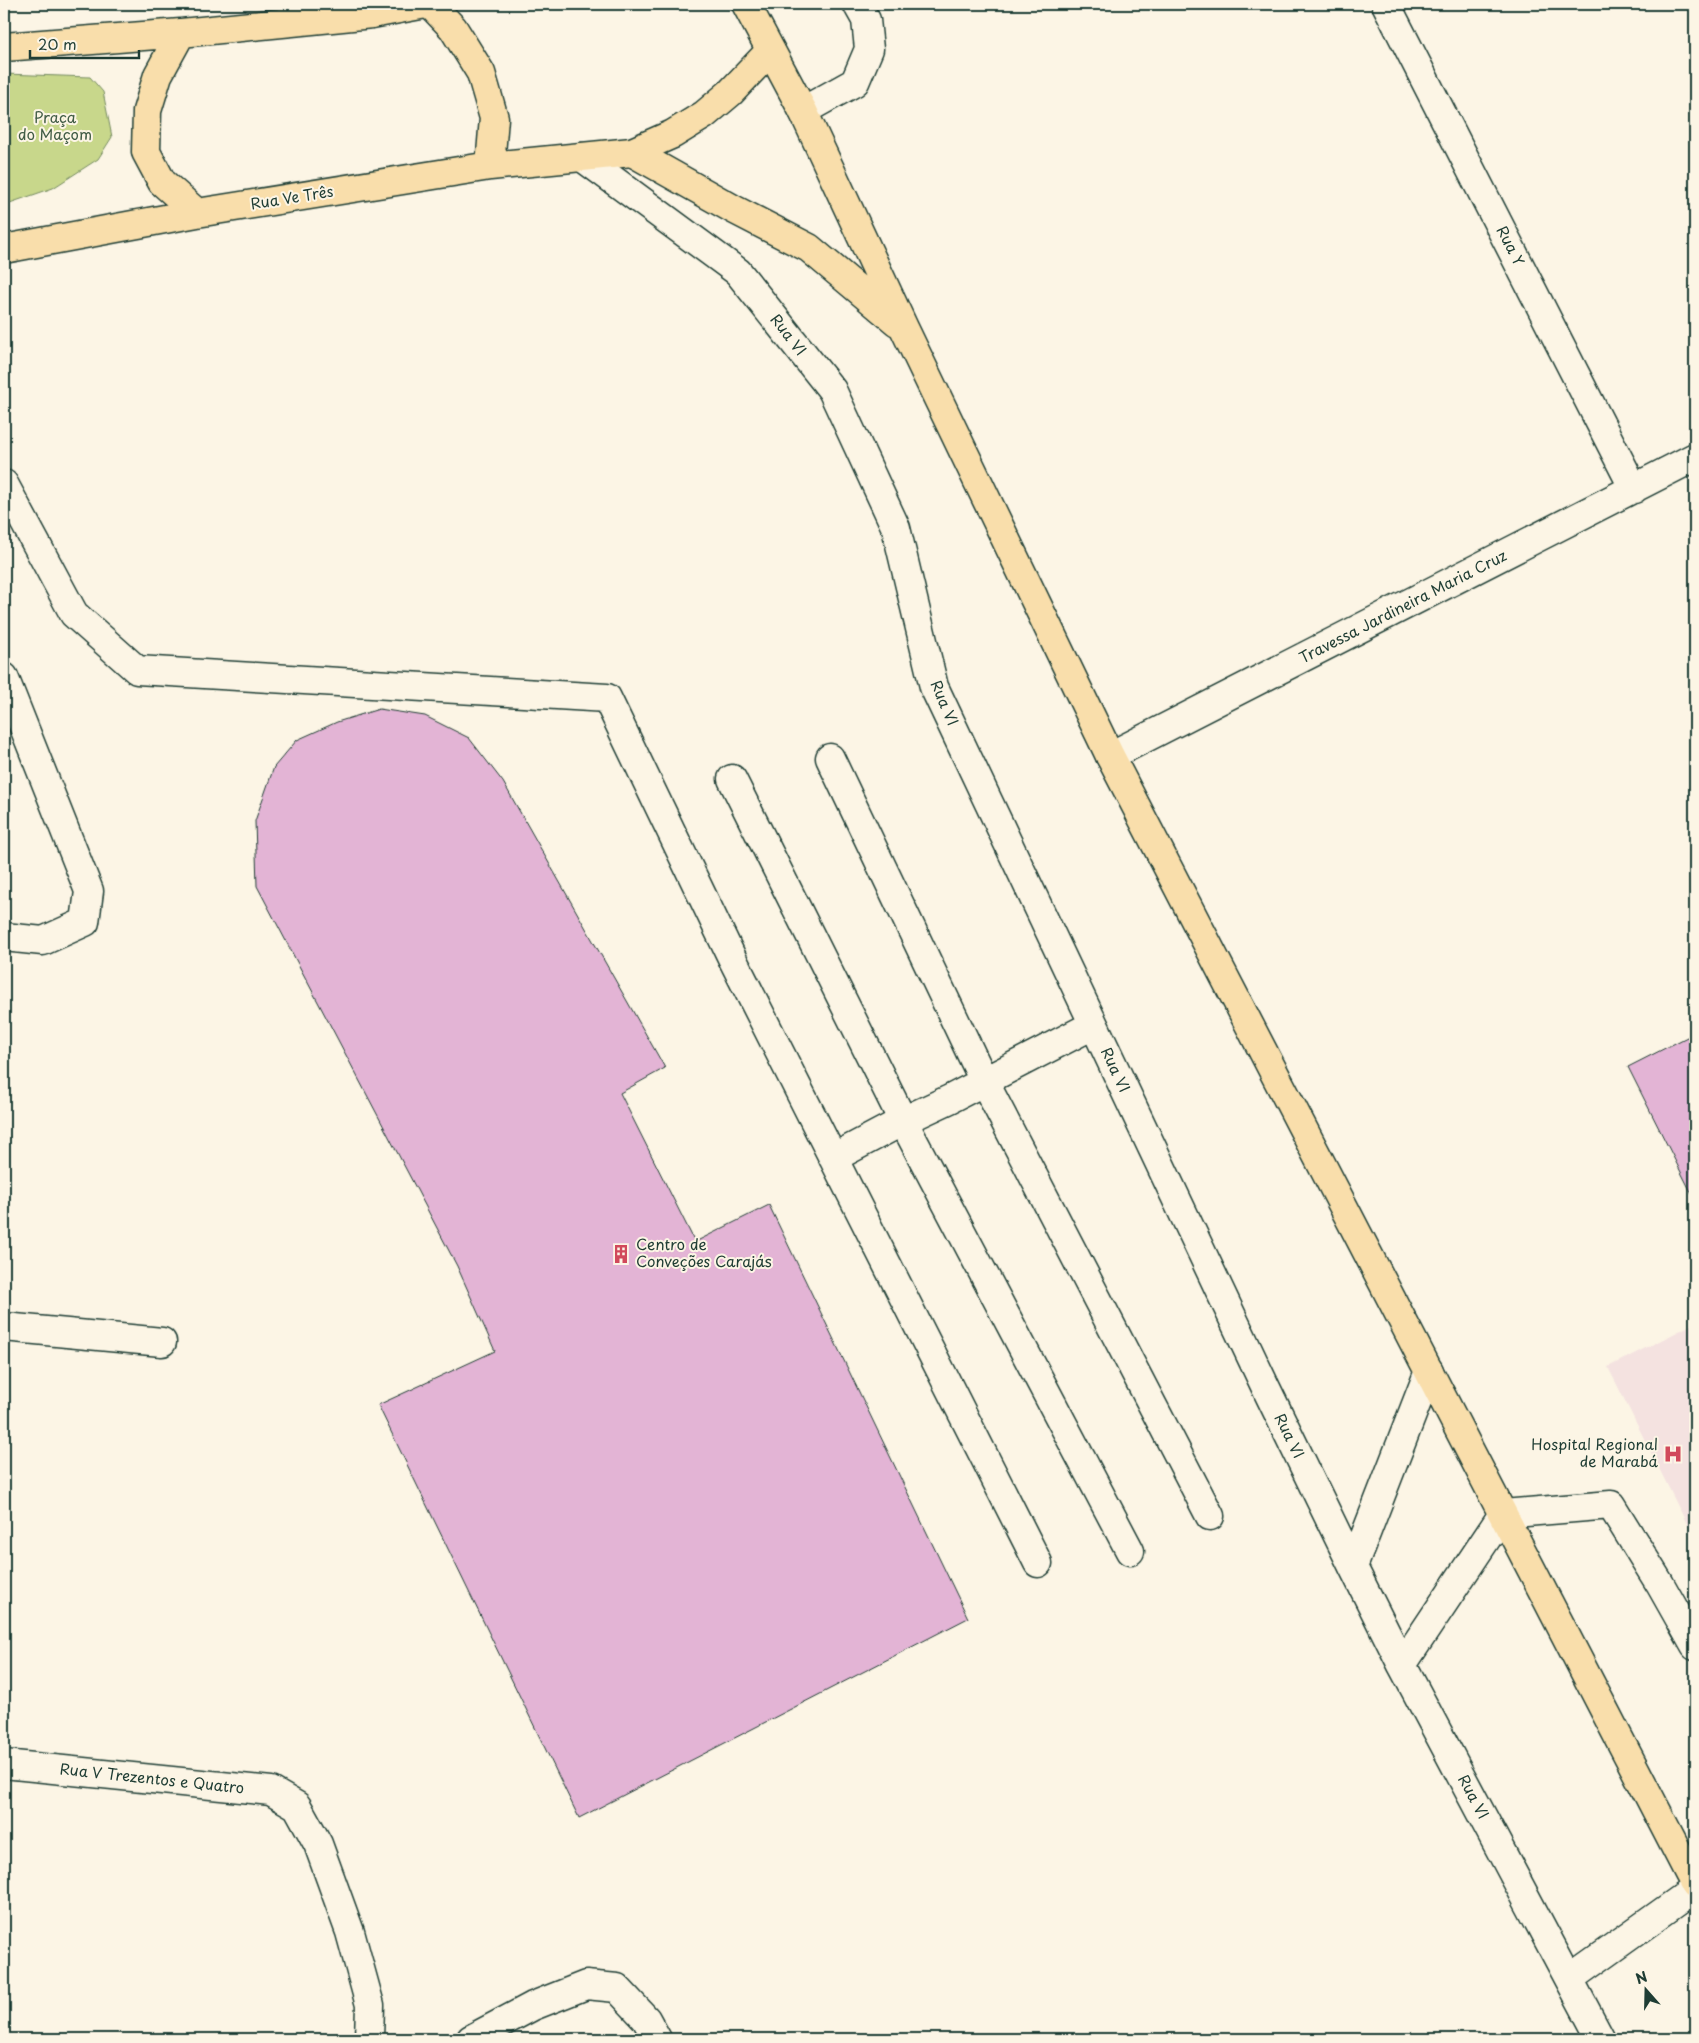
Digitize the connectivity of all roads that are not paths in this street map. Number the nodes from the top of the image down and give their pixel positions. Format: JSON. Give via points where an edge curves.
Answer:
{"nodes":[{"id":1,"x":426,"y":4,"type":"edge"},
{"id":2,"x":430,"y":4,"type":"edge"},
{"id":3,"x":746,"y":4,"type":"edge"},
{"id":4,"x":857,"y":4,"type":"edge"},
{"id":5,"x":1386,"y":4,"type":"edge"},
{"id":6,"x":182,"y":33,"type":"junction"},
{"id":7,"x":4,"y":47,"type":"edge"},
{"id":8,"x":770,"y":51,"type":"junction"},
{"id":9,"x":803,"y":111,"type":"junction"},
{"id":10,"x":632,"y":152,"type":"junction"},
{"id":11,"x":582,"y":157,"type":"junction"},
{"id":12,"x":490,"y":166,"type":"junction"},
{"id":13,"x":196,"y":213,"type":"junction"},
{"id":14,"x":4,"y":249,"type":"edge"},
{"id":15,"x":904,"y":328,"type":"junction"},
{"id":16,"x":1695,"y":457,"type":"edge"},
{"id":17,"x":4,"y":484,"type":"edge"},
{"id":18,"x":1634,"y":489,"type":"junction"},
{"id":19,"x":4,"y":677,"type":"edge"},
{"id":20,"x":1110,"y":756,"type":"junction"},
{"id":21,"x":830,"y":758,"type":"dead end"},
{"id":22,"x":732,"y":779,"type":"dead end"},
{"id":23,"x":4,"y":937,"type":"edge"},
{"id":24,"x":1093,"y":1025,"type":"junction"},
{"id":25,"x":984,"y":1081,"type":"junction"},
{"id":26,"x":903,"y":1120,"type":"junction"},
{"id":27,"x":833,"y":1158,"type":"junction"},
{"id":28,"x":4,"y":1327,"type":"edge"},
{"id":29,"x":162,"y":1342,"type":"dead end"},
{"id":30,"x":1429,"y":1371,"type":"junction"},
{"id":31,"x":1503,"y":1514,"type":"junction"},
{"id":32,"x":1210,"y":1516,"type":"dead end"},
{"id":33,"x":1130,"y":1551,"type":"dead end"},
{"id":34,"x":1038,"y":1563,"type":"dead end"},
{"id":35,"x":1353,"y":1567,"type":"junction"},
{"id":36,"x":1695,"y":1646,"type":"edge"},
{"id":37,"x":1402,"y":1665,"type":"junction"},
{"id":38,"x":4,"y":1764,"type":"edge"},
{"id":39,"x":1695,"y":1887,"type":"edge"},
{"id":40,"x":1569,"y":1979,"type":"junction"},
{"id":41,"x":369,"y":2039,"type":"edge"},
{"id":42,"x":471,"y":2039,"type":"edge"},
{"id":43,"x":657,"y":2039,"type":"edge"},
{"id":44,"x":1601,"y":2039,"type":"edge"}],
"edges":[{"from":1,"to":6,"type":"main road","via":[[372,14]]},
{"from":2,"to":12,"type":"main road","via":[[453,28],[481,73],[494,118]]},
{"from":3,"to":8,"type":"main road"},
{"from":4,"to":9,"type":"street","via":[[866,20],[868,49],[856,82]]},
{"from":5,"to":18,"type":"street","name":"Rua Y"},
{"from":6,"to":7,"type":"main road"},
{"from":6,"to":13,"type":"main road","via":[[158,75],[147,111],[146,152],[162,182]]},
{"from":8,"to":9,"type":"main road"},
{"from":8,"to":10,"type":"main road","name":"Rua Ve Três","via":[[704,115]]},
{"from":9,"to":15,"type":"main road"},
{"from":10,"to":11,"type":"main road","name":"Rua Ve Três"},
{"from":10,"to":15,"type":"main road","via":[[809,248]]},
{"from":11,"to":12,"type":"main road","name":"Rua Ve Três"},
{"from":11,"to":24,"type":"street","name":"Rua VI","via":[[738,272],[832,390],[896,528],[934,687]]},
{"from":12,"to":13,"type":"main road","name":"Rua Ve Três"},
{"from":13,"to":14,"type":"main road","name":"Rua Ve Três"},
{"from":15,"to":20,"type":"main road"},
{"from":16,"to":18,"type":"street","name":"Travessa Jardineira Maria Cruz"},
{"from":17,"to":27,"type":"street","via":[[74,614],[137,670],[607,698]]},
{"from":18,"to":20,"type":"street","name":"Travessa Jardineira Maria Cruz"},
{"from":19,"to":23,"type":"street","via":[[89,891],[85,922],[43,941]]},
{"from":20,"to":30,"type":"main road"},
{"from":21,"to":25,"type":"street"},
{"from":22,"to":26,"type":"street"},
{"from":24,"to":25,"type":"street"},
{"from":24,"to":35,"type":"street","name":"Rua VI"},
{"from":25,"to":26,"type":"street"},
{"from":25,"to":32,"type":"street"},
{"from":26,"to":27,"type":"street"},
{"from":26,"to":33,"type":"street"},
{"from":27,"to":34,"type":"street"},
{"from":28,"to":29,"type":"street"},
{"from":30,"to":31,"type":"main road"},
{"from":30,"to":35,"type":"street"},
{"from":31,"to":36,"type":"street","via":[[1611,1505]]},
{"from":31,"to":37,"type":"street"},
{"from":31,"to":39,"type":"main road"},
{"from":35,"to":37,"type":"street","name":"Rua VI"},
{"from":37,"to":40,"type":"street","name":"Rua VI"},
{"from":38,"to":41,"type":"street","name":"Rua V Trezentos e Quatro","via":[[271,1791],[296,1806],[318,1844],[350,1932],[370,2005]]},
{"from":39,"to":40,"type":"street"},
{"from":40,"to":44,"type":"street","name":"Rua VI"},
{"from":42,"to":43,"type":"street","via":[[533,2006],[586,1985],[617,1988],[646,2018]]}]}
